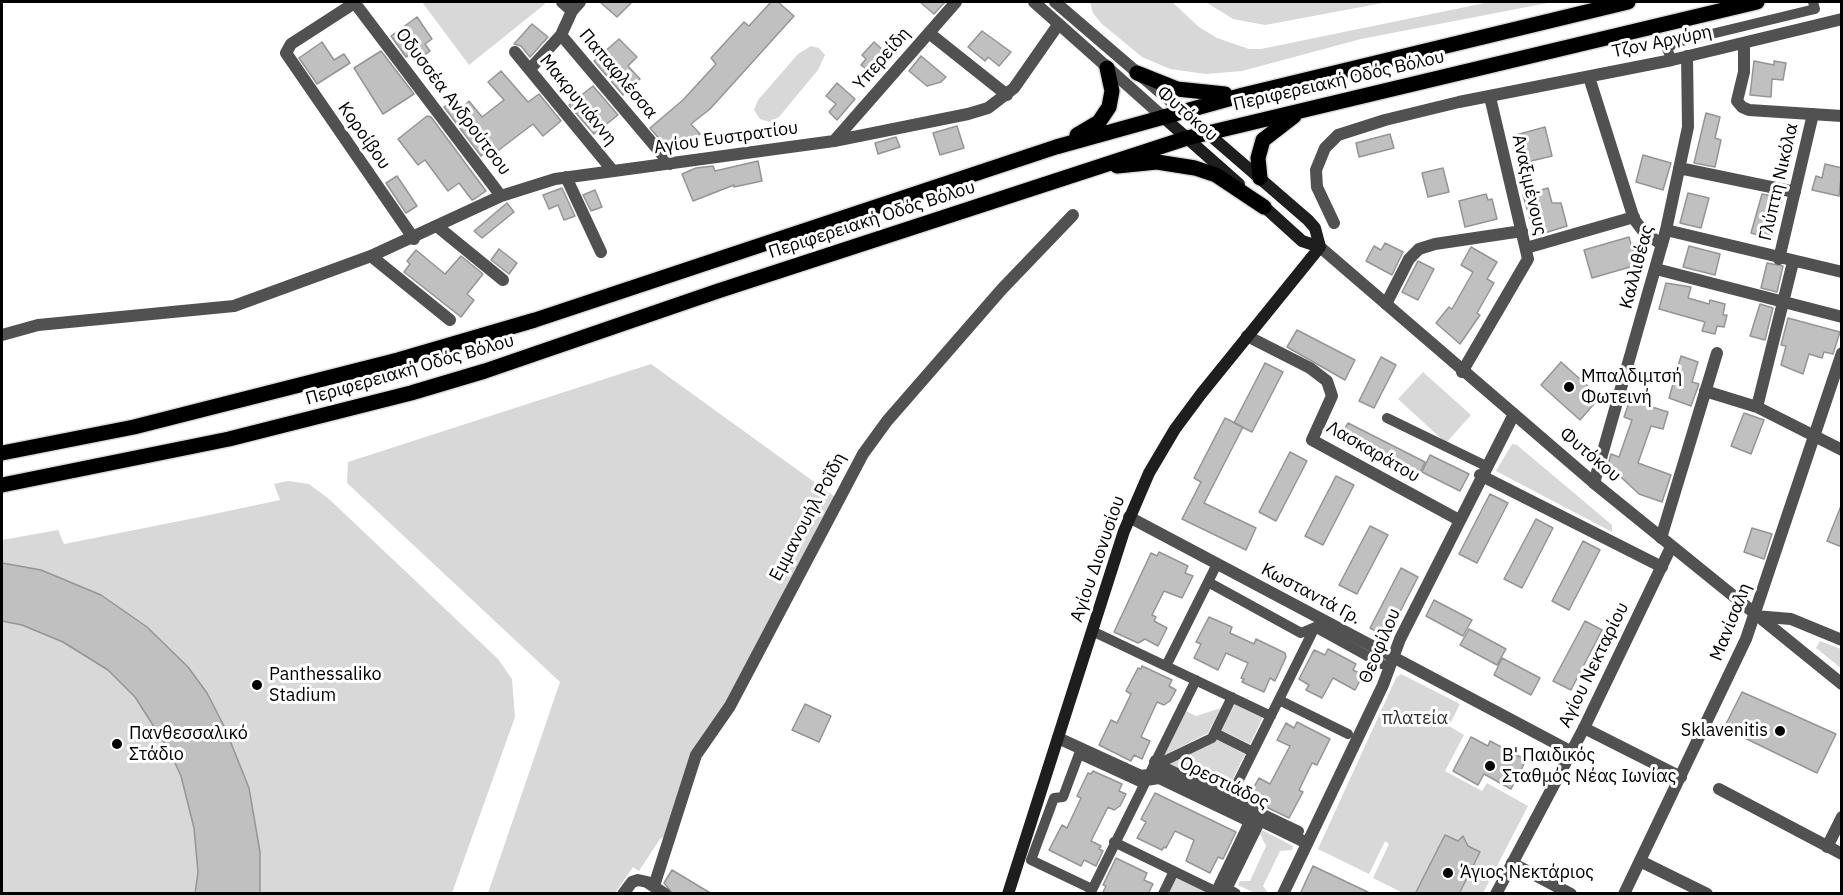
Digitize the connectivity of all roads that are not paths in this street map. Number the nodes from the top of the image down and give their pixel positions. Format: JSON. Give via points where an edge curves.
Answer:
{"nodes":[{"id":1,"x":355,"y":2,"type":"edge"},
{"id":2,"x":562,"y":2,"type":"edge"},
{"id":3,"x":580,"y":2,"type":"edge"},
{"id":4,"x":956,"y":2,"type":"edge"},
{"id":5,"x":1034,"y":2,"type":"edge"},
{"id":6,"x":1055,"y":2,"type":"edge"},
{"id":7,"x":1628,"y":2,"type":"edge"},
{"id":8,"x":1757,"y":2,"type":"edge"},
{"id":9,"x":1814,"y":5,"type":"edge"},
{"id":10,"x":572,"y":11,"type":"junction"},
{"id":11,"x":1842,"y":20,"type":"edge"},
{"id":12,"x":1058,"y":25,"type":"junction"},
{"id":13,"x":929,"y":33,"type":"junction"},
{"id":14,"x":561,"y":35,"type":"junction"},
{"id":15,"x":1744,"y":43,"type":"junction"},
{"id":16,"x":515,"y":52,"type":"dead end"},
{"id":17,"x":1687,"y":56,"type":"junction"},
{"id":18,"x":1672,"y":60,"type":"junction"},
{"id":19,"x":1107,"y":68,"type":"junction"},
{"id":20,"x":530,"y":69,"type":"junction"},
{"id":21,"x":1137,"y":73,"type":"junction"},
{"id":22,"x":1589,"y":77,"type":"junction"},
{"id":23,"x":1243,"y":94,"type":"junction"},
{"id":24,"x":1007,"y":95,"type":"junction"},
{"id":25,"x":1490,"y":97,"type":"junction"},
{"id":26,"x":1303,"y":110,"type":"junction"},
{"id":27,"x":1182,"y":111,"type":"junction"},
{"id":28,"x":1813,"y":114,"type":"junction"},
{"id":29,"x":1162,"y":116,"type":"junction"},
{"id":30,"x":1842,"y":116,"type":"edge"},
{"id":31,"x":1209,"y":133,"type":"junction"},
{"id":32,"x":1187,"y":138,"type":"junction"},
{"id":33,"x":834,"y":141,"type":"junction"},
{"id":34,"x":1056,"y":147,"type":"junction"},
{"id":35,"x":670,"y":164,"type":"junction"},
{"id":36,"x":1679,"y":168,"type":"junction"},
{"id":37,"x":614,"y":171,"type":"junction"},
{"id":38,"x":1082,"y":171,"type":"junction"},
{"id":39,"x":566,"y":177,"type":"junction"},
{"id":40,"x":1260,"y":178,"type":"junction"},
{"id":41,"x":1795,"y":192,"type":"junction"},
{"id":42,"x":501,"y":196,"type":"junction"},
{"id":43,"x":1264,"y":207,"type":"junction"},
{"id":44,"x":1073,"y":215,"type":"dead end"},
{"id":45,"x":1634,"y":217,"type":"junction"},
{"id":46,"x":1334,"y":223,"type":"dead end"},
{"id":47,"x":438,"y":227,"type":"junction"},
{"id":48,"x":1666,"y":230,"type":"junction"},
{"id":49,"x":1522,"y":231,"type":"junction"},
{"id":50,"x":414,"y":239,"type":"junction"},
{"id":51,"x":1662,"y":245,"type":"junction"},
{"id":52,"x":1320,"y":247,"type":"junction"},
{"id":53,"x":1526,"y":248,"type":"junction"},
{"id":54,"x":601,"y":252,"type":"dead end"},
{"id":55,"x":371,"y":256,"type":"junction"},
{"id":56,"x":1779,"y":259,"type":"junction"},
{"id":57,"x":1793,"y":262,"type":"junction"},
{"id":58,"x":1656,"y":269,"type":"junction"},
{"id":59,"x":1842,"y":273,"type":"edge"},
{"id":60,"x":503,"y":280,"type":"dead end"},
{"id":61,"x":1784,"y":303,"type":"junction"},
{"id":62,"x":1386,"y":304,"type":"junction"},
{"id":63,"x":1842,"y":316,"type":"edge"},
{"id":64,"x":450,"y":320,"type":"dead end"},
{"id":65,"x":2,"y":335,"type":"edge"},
{"id":66,"x":1247,"y":336,"type":"junction"},
{"id":67,"x":1842,"y":352,"type":"edge"},
{"id":68,"x":1717,"y":353,"type":"dead end"},
{"id":69,"x":1462,"y":372,"type":"junction"},
{"id":70,"x":1705,"y":391,"type":"junction"},
{"id":71,"x":1756,"y":407,"type":"junction"},
{"id":72,"x":1514,"y":414,"type":"junction"},
{"id":73,"x":1387,"y":418,"type":"dead end"},
{"id":74,"x":1812,"y":437,"type":"junction"},
{"id":75,"x":1842,"y":450,"type":"edge"},
{"id":76,"x":2,"y":453,"type":"edge"},
{"id":77,"x":1483,"y":470,"type":"junction"},
{"id":78,"x":1594,"y":483,"type":"junction"},
{"id":79,"x":2,"y":485,"type":"edge"},
{"id":80,"x":1129,"y":517,"type":"junction"},
{"id":81,"x":1459,"y":520,"type":"junction"},
{"id":82,"x":1661,"y":538,"type":"junction"},
{"id":83,"x":1671,"y":547,"type":"junction"},
{"id":84,"x":1217,"y":564,"type":"junction"},
{"id":85,"x":1662,"y":567,"type":"junction"},
{"id":86,"x":1208,"y":582,"type":"junction"},
{"id":87,"x":1755,"y":616,"type":"junction"},
{"id":88,"x":1315,"y":627,"type":"junction"},
{"id":89,"x":1092,"y":631,"type":"junction"},
{"id":90,"x":1842,"y":640,"type":"edge"},
{"id":91,"x":1387,"y":661,"type":"junction"},
{"id":92,"x":1166,"y":666,"type":"junction"},
{"id":93,"x":1196,"y":680,"type":"junction"},
{"id":94,"x":1842,"y":684,"type":"edge"},
{"id":95,"x":1232,"y":697,"type":"junction"},
{"id":96,"x":1279,"y":700,"type":"junction"},
{"id":97,"x":1271,"y":716,"type":"junction"},
{"id":98,"x":1584,"y":728,"type":"junction"},
{"id":99,"x":1215,"y":733,"type":"junction"},
{"id":100,"x":1348,"y":734,"type":"dead end"},
{"id":101,"x":1058,"y":738,"type":"junction"},
{"id":102,"x":1253,"y":752,"type":"junction"},
{"id":103,"x":1572,"y":752,"type":"junction"},
{"id":104,"x":1154,"y":761,"type":"junction"},
{"id":105,"x":1681,"y":777,"type":"junction"},
{"id":106,"x":1145,"y":778,"type":"junction"},
{"id":107,"x":1719,"y":789,"type":"dead end"},
{"id":108,"x":1227,"y":804,"type":"junction"},
{"id":109,"x":1842,"y":817,"type":"edge"},
{"id":110,"x":1260,"y":820,"type":"junction"},
{"id":111,"x":1299,"y":831,"type":"dead end"},
{"id":112,"x":1114,"y":842,"type":"junction"},
{"id":113,"x":1307,"y":843,"type":"junction"},
{"id":114,"x":1827,"y":847,"type":"junction"},
{"id":115,"x":1842,"y":854,"type":"edge"},
{"id":116,"x":1641,"y":861,"type":"junction"},
{"id":117,"x":1512,"y":863,"type":"junction"},
{"id":118,"x":1174,"y":871,"type":"junction"},
{"id":119,"x":654,"y":886,"type":"junction"},
{"id":120,"x":1091,"y":891,"type":"edge"},
{"id":121,"x":1213,"y":891,"type":"edge"},
{"id":122,"x":623,"y":894,"type":"edge"},
{"id":123,"x":666,"y":894,"type":"edge"},
{"id":124,"x":1008,"y":894,"type":"edge"},
{"id":125,"x":1163,"y":894,"type":"edge"},
{"id":126,"x":1235,"y":894,"type":"edge"},
{"id":127,"x":1283,"y":894,"type":"edge"},
{"id":128,"x":1496,"y":894,"type":"edge"},
{"id":129,"x":1571,"y":894,"type":"edge"},
{"id":130,"x":1624,"y":894,"type":"edge"},
{"id":131,"x":1707,"y":894,"type":"edge"}],
"edges":[{"from":1,"to":42,"type":"street","name":"Οδυσσέα Ανδρούτσου"},
{"from":1,"to":50,"type":"street","name":"Κοροίβου","via":[[291,44],[286,53]]},
{"from":2,"to":10,"type":"street","name":"Παπαφλέσσα"},
{"from":3,"to":10,"type":"street"},
{"from":4,"to":13,"type":"street","name":"Υπερείδη"},
{"from":5,"to":12,"type":"street","name":"Φυτόκου"},
{"from":6,"to":21,"type":"street","name":"Φυτόκου"},
{"from":7,"to":23,"type":"main road","name":"Περιφερειακή Οδός Βόλου"},
{"from":8,"to":26,"type":"main road","name":"Περιφερειακή Οδός Βόλου"},
{"from":9,"to":18,"type":"street","via":[[1674,43],[1667,48]]},
{"from":10,"to":14,"type":"street"},
{"from":11,"to":15,"type":"street","name":"Τζον Αργύρη"},
{"from":12,"to":19,"type":"street","name":"Φυτόκου"},
{"from":12,"to":24,"type":"street","name":"Αγίου Ευστρατίου"},
{"from":13,"to":24,"type":"street"},
{"from":13,"to":33,"type":"street","name":"Υπερείδη"},
{"from":14,"to":20,"type":"street"},
{"from":14,"to":35,"type":"street","name":"Παπαφλέσσα"},
{"from":15,"to":17,"type":"street","name":"Τζον Αργύρη"},
{"from":15,"to":28,"type":"street","via":[[1744,72],[1737,102],[1749,110]]},
{"from":16,"to":20,"type":"street","name":"Μακρυγιάννη"},
{"from":17,"to":18,"type":"street","name":"Τζον Αργύρη"},
{"from":17,"to":36,"type":"street","name":"Καλλιθέας","via":[[1688,127]]},
{"from":18,"to":22,"type":"street","name":"Τζον Αργύρη"},
{"from":19,"to":29,"type":"street","name":"Φυτόκου"},
{"from":19,"to":34,"type":"main road","via":[[1112,92],[1108,110],[1094,125]]},
{"from":20,"to":37,"type":"street","name":"Μακρυγιάννη"},
{"from":21,"to":23,"type":"main road","via":[[1177,89]]},
{"from":21,"to":27,"type":"street","name":"Φυτόκου"},
{"from":22,"to":25,"type":"street","name":"Τζον Αργύρη"},
{"from":22,"to":45,"type":"street"},
{"from":23,"to":27,"type":"main road","name":"Περιφερειακή Οδός Βόλου"},
{"from":24,"to":33,"type":"street","name":"Αγίου Ευστρατίου","via":[[988,108],[968,114]]},
{"from":25,"to":46,"type":"street","name":"Τζον Αργύρη","via":[[1385,120],[1330,140],[1316,170],[1317,187]]},
{"from":25,"to":49,"type":"street","name":"Αναξιμένους"},
{"from":26,"to":31,"type":"main road","name":"Περιφερειακή Οδός Βόλου"},
{"from":26,"to":40,"type":"main road","via":[[1263,140],[1258,158]]},
{"from":27,"to":29,"type":"main road","name":"Περιφερειακή Οδός Βόλου"},
{"from":27,"to":31,"type":"main road","name":"Φυτόκου"},
{"from":28,"to":30,"type":"street"},
{"from":28,"to":41,"type":"street","name":"Γλύπτη Νικόλα"},
{"from":29,"to":32,"type":"main road","name":"Φυτόκου"},
{"from":29,"to":34,"type":"main road","name":"Περιφερειακή Οδός Βόλου"},
{"from":31,"to":32,"type":"main road","name":"Περιφερειακή Οδός Βόλου"},
{"from":31,"to":40,"type":"main road","name":"Φυτόκου"},
{"from":32,"to":38,"type":"main road","name":"Περιφερειακή Οδός Βόλου"},
{"from":32,"to":43,"type":"main road","name":"Φυτόκου"},
{"from":33,"to":35,"type":"street","name":"Αγίου Ευστρατίου"},
{"from":34,"to":76,"type":"main road","name":"Περιφερειακή Οδός Βόλου","via":[[535,320],[410,357],[134,427]]},
{"from":35,"to":37,"type":"street","name":"Αγίου Ευστρατίου"},
{"from":36,"to":41,"type":"street"},
{"from":36,"to":48,"type":"street","name":"Καλλιθέας"},
{"from":37,"to":39,"type":"street","name":"Αγίου Ευστρατίου"},
{"from":38,"to":43,"type":"main road","via":[[1157,162],[1184,165],[1216,175]]},
{"from":38,"to":79,"type":"main road","name":"Περιφερειακή Οδός Βόλου","via":[[485,371],[229,439]]},
{"from":39,"to":42,"type":"street","name":"Αγίου Ευστρατίου"},
{"from":39,"to":54,"type":"street"},
{"from":40,"to":52,"type":"main road","name":"Φυτόκου","via":[[1315,228]]},
{"from":41,"to":56,"type":"street","name":"Γλύπτη Νικόλα"},
{"from":42,"to":47,"type":"street","name":"Αγίου Ευστρατίου"},
{"from":43,"to":52,"type":"main road","name":"Φυτόκου","via":[[1302,241]]},
{"from":44,"to":119,"type":"street","name":"Εμμανουήλ Ροΐδη","via":[[1002,289],[863,454],[730,706],[696,756]]},
{"from":45,"to":51,"type":"street","via":[[1641,229]]},
{"from":45,"to":53,"type":"street"},
{"from":47,"to":50,"type":"street","name":"Αγίου Ευστρατίου"},
{"from":47,"to":60,"type":"street"},
{"from":48,"to":51,"type":"street","name":"Καλλιθέας"},
{"from":48,"to":56,"type":"street"},
{"from":49,"to":53,"type":"street","name":"Αναξιμένους"},
{"from":49,"to":62,"type":"street","via":[[1419,249],[1408,259]]},
{"from":50,"to":55,"type":"street","name":"Αγίου Ευστρατίου"},
{"from":51,"to":58,"type":"street","name":"Καλλιθέας"},
{"from":52,"to":62,"type":"street","name":"Φυτόκου"},
{"from":52,"to":66,"type":"main road","name":"Αγίου Διονυσίου"},
{"from":53,"to":69,"type":"street","name":"Αναξιμένους","via":[[1526,264]]},
{"from":55,"to":64,"type":"street"},
{"from":55,"to":65,"type":"street","name":"Αγίου Ευστρατίου","via":[[234,306],[38,325]]},
{"from":56,"to":57,"type":"street"},
{"from":57,"to":59,"type":"street"},
{"from":57,"to":61,"type":"street"},
{"from":58,"to":61,"type":"street"},
{"from":58,"to":78,"type":"street","name":"Καλλιθέας"},
{"from":61,"to":63,"type":"street"},
{"from":61,"to":71,"type":"street"},
{"from":62,"to":69,"type":"street","name":"Φυτόκου"},
{"from":66,"to":80,"type":"main road","name":"Αγίου Διονυσίου","via":[[1175,429]]},
{"from":66,"to":81,"type":"street","name":"Λασκαράτου","via":[[1327,381],[1332,396],[1312,440]]},
{"from":67,"to":74,"type":"street","name":"Μανίσαλη"},
{"from":68,"to":70,"type":"street"},
{"from":69,"to":72,"type":"street","name":"Φυτόκου"},
{"from":70,"to":71,"type":"street"},
{"from":70,"to":82,"type":"street"},
{"from":71,"to":74,"type":"street"},
{"from":72,"to":77,"type":"street","name":"Θεοφίλου"},
{"from":72,"to":78,"type":"street","name":"Φυτόκου"},
{"from":73,"to":77,"type":"street"},
{"from":74,"to":75,"type":"street"},
{"from":74,"to":87,"type":"street","name":"Μανίσαλη"},
{"from":77,"to":81,"type":"street","name":"Θεοφίλου"},
{"from":77,"to":85,"type":"street"},
{"from":78,"to":82,"type":"street","name":"Φυτόκου"},
{"from":80,"to":84,"type":"street","name":"Κωσταντά Γρ."},
{"from":80,"to":89,"type":"main road","name":"Αγίου Διονυσίου"},
{"from":81,"to":91,"type":"street","name":"Θεοφίλου"},
{"from":82,"to":83,"type":"street","name":"Φυτόκου"},
{"from":83,"to":85,"type":"street","name":"Αγίου Νεκταρίου"},
{"from":83,"to":87,"type":"street","name":"Φυτόκου"},
{"from":84,"to":86,"type":"street"},
{"from":84,"to":91,"type":"street","name":"Κωσταντά Γρ."},
{"from":85,"to":98,"type":"street","name":"Αγίου Νεκταρίου"},
{"from":86,"to":88,"type":"street","via":[[1301,633]]},
{"from":86,"to":92,"type":"street"},
{"from":87,"to":90,"type":"street","via":[[1782,617]]},
{"from":87,"to":94,"type":"street","name":"Φυτόκου"},
{"from":87,"to":105,"type":"street","name":"Μανίσαλη"},
{"from":88,"to":91,"type":"street"},
{"from":88,"to":96,"type":"street"},
{"from":89,"to":92,"type":"street"},
{"from":89,"to":101,"type":"main road","name":"Αγίου Διονυσίου"},
{"from":91,"to":103,"type":"street","name":"Κωσταντά Γρ."},
{"from":91,"to":113,"type":"street","name":"Θεοφίλου","via":[[1383,685]]},
{"from":92,"to":93,"type":"street"},
{"from":93,"to":95,"type":"street"},
{"from":93,"to":104,"type":"street"},
{"from":95,"to":97,"type":"street"},
{"from":95,"to":99,"type":"street"},
{"from":96,"to":97,"type":"street"},
{"from":96,"to":100,"type":"street"},
{"from":97,"to":102,"type":"street"},
{"from":98,"to":103,"type":"street","name":"Αγίου Νεκταρίου"},
{"from":98,"to":105,"type":"street"},
{"from":99,"to":102,"type":"street"},
{"from":99,"to":104,"type":"street","via":[[1160,763]]},
{"from":101,"to":106,"type":"street","name":"Ορεστιάδος"},
{"from":101,"to":124,"type":"main road","name":"Αγίου Διονυσίου"},
{"from":102,"to":108,"type":"street"},
{"from":103,"to":117,"type":"street","name":"Αγίου Νεκταρίου"},
{"from":104,"to":106,"type":"street"},
{"from":104,"to":108,"type":"street"},
{"from":105,"to":116,"type":"street","name":"Μανίσαλη"},
{"from":106,"to":108,"type":"street","name":"Ορεστιάδος","via":[[1163,773]]},
{"from":106,"to":112,"type":"street"},
{"from":106,"to":120,"type":"street","via":[[1079,754],[1063,796],[1054,798],[1031,860]]},
{"from":107,"to":114,"type":"street"},
{"from":108,"to":110,"type":"street","name":"Ορεστιάδος"},
{"from":108,"to":111,"type":"street"},
{"from":108,"to":121,"type":"street","via":[[1249,822]]},
{"from":109,"to":114,"type":"street"},
{"from":110,"to":113,"type":"street","name":"Ορεστιάδος"},
{"from":110,"to":126,"type":"street","via":[[1226,889]]},
{"from":112,"to":118,"type":"street"},
{"from":112,"to":120,"type":"street"},
{"from":113,"to":127,"type":"street","name":"Θεοφίλου"},
{"from":114,"to":115,"type":"street"},
{"from":116,"to":130,"type":"street","name":"Μανίσαλη"},
{"from":116,"to":131,"type":"street"},
{"from":117,"to":128,"type":"street","name":"Αγίου Νεκταρίου"},
{"from":117,"to":129,"type":"street"},
{"from":118,"to":121,"type":"street"},
{"from":118,"to":125,"type":"street"},
{"from":119,"to":122,"type":"street","via":[[638,880]]},
{"from":119,"to":123,"type":"street"}]}
